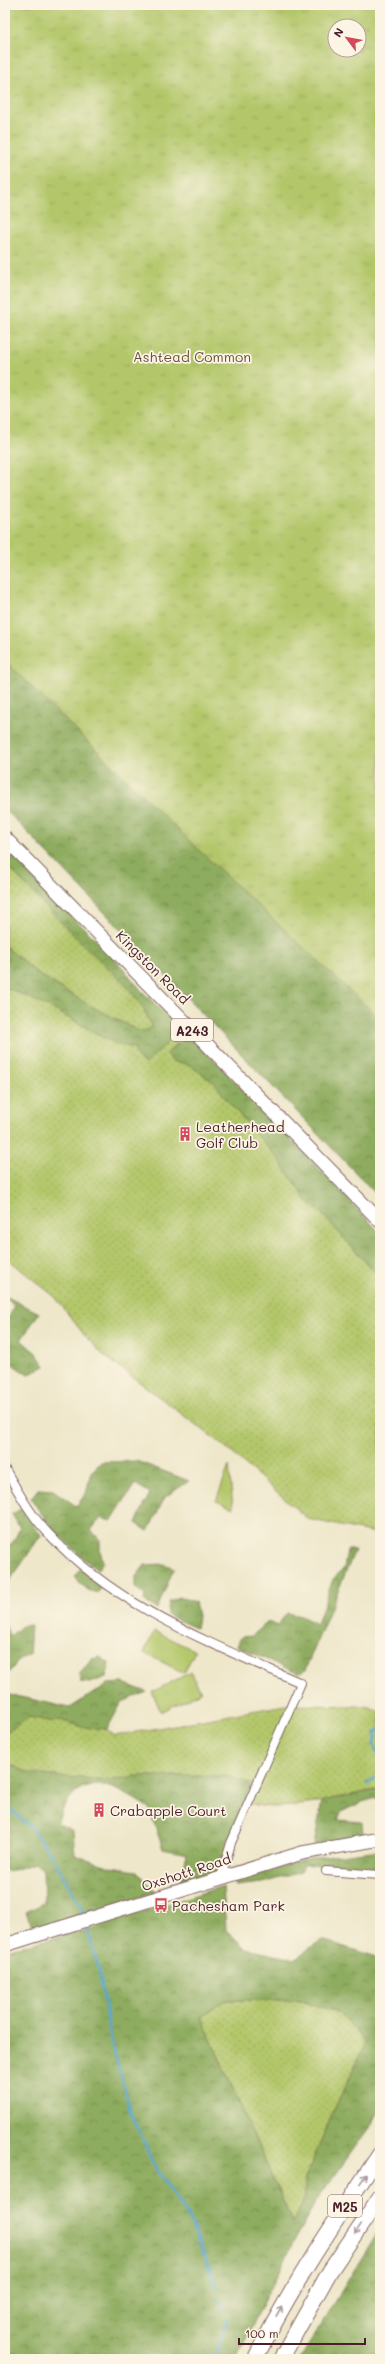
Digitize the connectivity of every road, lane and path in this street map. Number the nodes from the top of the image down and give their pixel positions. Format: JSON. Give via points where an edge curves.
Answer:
{"nodes":[{"id":1,"x":5,"y":838,"type":"edge"},
{"id":2,"x":380,"y":1221,"type":"edge"},
{"id":3,"x":5,"y":1469,"type":"edge"},
{"id":4,"x":380,"y":1839,"type":"edge"},
{"id":5,"x":326,"y":1871,"type":"dead end"},
{"id":6,"x":380,"y":1875,"type":"edge"},
{"id":7,"x":221,"y":1877,"type":"junction"},
{"id":8,"x":5,"y":1945,"type":"edge"},
{"id":9,"x":380,"y":2154,"type":"edge"},
{"id":10,"x":380,"y":2197,"type":"edge"},
{"id":11,"x":255,"y":2359,"type":"edge"},
{"id":12,"x":281,"y":2359,"type":"edge"}],
"edges":[{"from":1,"to":2,"type":"main road","name":"Kingston Road","number":"A243"},
{"from":3,"to":7,"type":"street","via":[[24,1503],[47,1533],[109,1586],[158,1618],[301,1683],[231,1844]]},
{"from":4,"to":7,"type":"main road","name":"Oxshott Road","via":[[302,1853]]},
{"from":5,"to":6,"type":"street"},
{"from":7,"to":8,"type":"main road","name":"Oxshott Road"},
{"from":11,"to":9,"type":"highway","number":"M25","one_way":true,"via":[[278,2312],[310,2258]]},
{"from":10,"to":12,"type":"highway","number":"M25","one_way":true,"via":[[330,2271]]}]}
